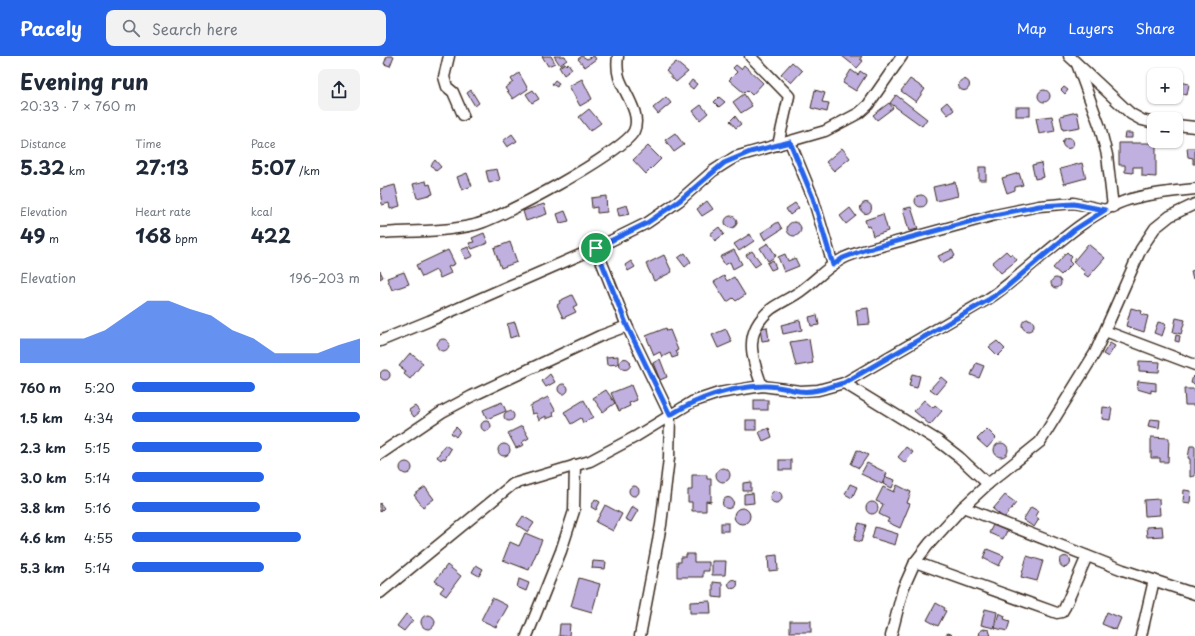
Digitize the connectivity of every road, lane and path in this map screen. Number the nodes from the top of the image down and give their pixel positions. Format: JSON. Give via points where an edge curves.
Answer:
{"nodes":[{"id":1,"x":448,"y":56,"type":"edge"},
{"id":2,"x":618,"y":56,"type":"edge"},
{"id":3,"x":750,"y":56,"type":"edge"},
{"id":4,"x":902,"y":56,"type":"edge"},
{"id":5,"x":1069,"y":56,"type":"edge"},
{"id":6,"x":1077,"y":64,"type":"junction"},
{"id":7,"x":463,"y":115,"type":"dead end"},
{"id":8,"x":1147,"y":121,"type":"edge"},
{"id":9,"x":1183,"y":126,"type":"edge"},
{"id":10,"x":1195,"y":127,"type":"edge"},
{"id":11,"x":790,"y":142,"type":"junction"},
{"id":12,"x":778,"y":145,"type":"junction"},
{"id":13,"x":1195,"y":189,"type":"edge"},
{"id":14,"x":1195,"y":204,"type":"edge"},
{"id":15,"x":1109,"y":209,"type":"junction"},
{"id":16,"x":380,"y":233,"type":"edge"},
{"id":17,"x":596,"y":248,"type":"junction"},
{"id":18,"x":833,"y":265,"type":"junction"},
{"id":19,"x":627,"y":326,"type":"junction"},
{"id":20,"x":1105,"y":331,"type":"junction"},
{"id":21,"x":380,"y":340,"type":"edge"},
{"id":22,"x":1195,"y":365,"type":"edge"},
{"id":23,"x":844,"y":383,"type":"junction"},
{"id":24,"x":762,"y":386,"type":"junction"},
{"id":25,"x":670,"y":415,"type":"junction"},
{"id":26,"x":380,"y":454,"type":"edge"},
{"id":27,"x":575,"y":465,"type":"junction"},
{"id":28,"x":988,"y":484,"type":"junction"},
{"id":29,"x":963,"y":508,"type":"junction"},
{"id":30,"x":1087,"y":556,"type":"junction"},
{"id":31,"x":915,"y":562,"type":"junction"},
{"id":32,"x":1154,"y":580,"type":"junction"},
{"id":33,"x":380,"y":592,"type":"edge"},
{"id":34,"x":1195,"y":594,"type":"edge"},
{"id":35,"x":527,"y":636,"type":"edge"},
{"id":36,"x":640,"y":636,"type":"edge"},
{"id":37,"x":891,"y":636,"type":"edge"},
{"id":38,"x":1140,"y":636,"type":"edge"}],
"edges":[{"from":1,"to":7,"type":"street","via":[[444,77]]},
{"from":2,"to":16,"type":"street","via":[[619,77],[636,115],[634,131],[625,142],[597,162],[484,223]]},
{"from":3,"to":12,"type":"street","via":[[789,96]]},
{"from":4,"to":11,"type":"street","via":[[863,110],[825,131]]},
{"from":5,"to":6,"type":"street"},
{"from":6,"to":8,"type":"street","via":[[1131,114]]},
{"from":6,"to":15,"type":"street","via":[[1100,127],[1107,155]]},
{"from":9,"to":10,"type":"street"},
{"from":11,"to":12,"type":"street"},
{"from":11,"to":18,"type":"street","via":[[813,198]]},
{"from":12,"to":17,"type":"street","via":[[750,152],[724,163],[679,201],[647,223]]},
{"from":13,"to":15,"type":"street","via":[[1134,198]]},
{"from":14,"to":20,"type":"street","via":[[1170,216],[1155,228],[1141,249]]},
{"from":15,"to":18,"type":"street","via":[[1074,204],[1039,206],[994,215],[864,250]]},
{"from":15,"to":23,"type":"street","via":[[1074,230],[988,300]]},
{"from":17,"to":19,"type":"street"},
{"from":17,"to":21,"type":"street"},
{"from":18,"to":24,"type":"street","via":[[761,318],[751,344],[752,358]]},
{"from":19,"to":25,"type":"street"},
{"from":19,"to":26,"type":"street","via":[[472,396],[442,412]]},
{"from":20,"to":22,"type":"street"},
{"from":20,"to":28,"type":"street","via":[[1095,353],[1040,442]]},
{"from":23,"to":24,"type":"street","via":[[818,390],[800,391]]},
{"from":23,"to":28,"type":"street","via":[[937,440]]},
{"from":24,"to":25,"type":"street","via":[[720,393],[692,402]]},
{"from":25,"to":27,"type":"street","via":[[636,437],[590,461]]},
{"from":25,"to":36,"type":"street","via":[[669,458],[661,524]]},
{"from":27,"to":33,"type":"street","via":[[508,488]]},
{"from":27,"to":35,"type":"street","via":[[572,518]]},
{"from":28,"to":29,"type":"street"},
{"from":29,"to":30,"type":"street"},
{"from":29,"to":31,"type":"street"},
{"from":30,"to":31,"type":"street","via":[[1066,607],[1057,613]]},
{"from":30,"to":32,"type":"street"},
{"from":31,"to":37,"type":"street","via":[[903,589]]},
{"from":32,"to":34,"type":"street"},
{"from":32,"to":38,"type":"street"}]}
